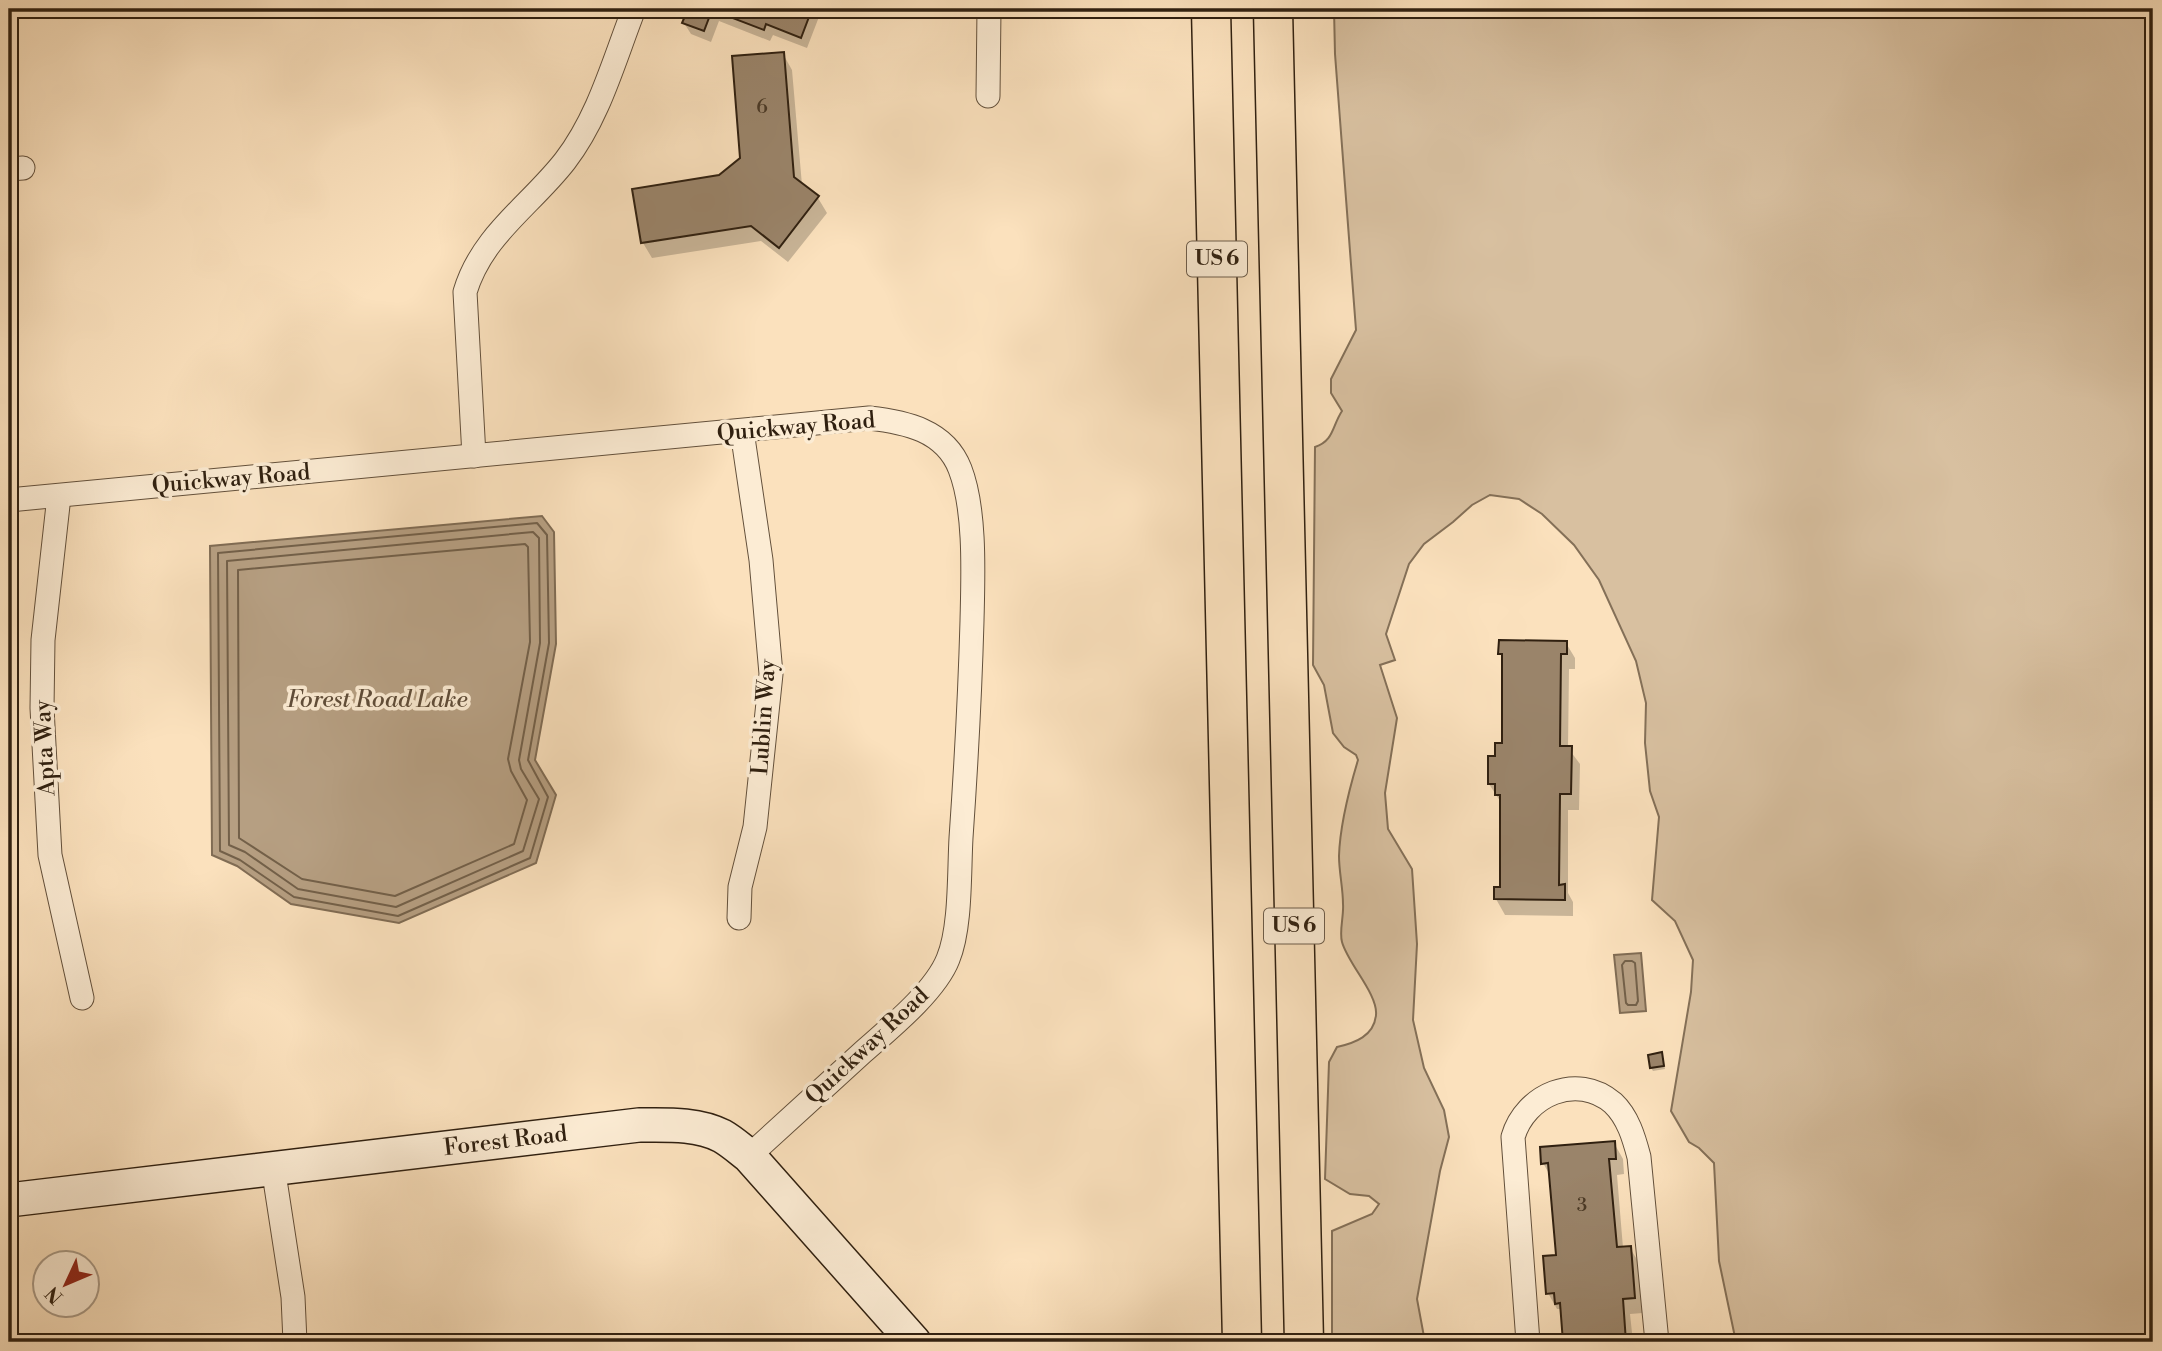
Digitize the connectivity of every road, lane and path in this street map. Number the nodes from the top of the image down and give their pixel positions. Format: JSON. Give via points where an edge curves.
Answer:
{"nodes":[{"id":1,"x":634,"y":9,"type":"edge"},
{"id":2,"x":989,"y":9,"type":"edge"},
{"id":3,"x":1211,"y":9,"type":"edge"},
{"id":4,"x":1273,"y":9,"type":"edge"},
{"id":5,"x":988,"y":96,"type":"dead end"},
{"id":6,"x":742,"y":431,"type":"junction"},
{"id":7,"x":474,"y":456,"type":"junction"},
{"id":8,"x":59,"y":496,"type":"junction"},
{"id":9,"x":9,"y":500,"type":"edge"},
{"id":10,"x":739,"y":918,"type":"dead end"},
{"id":11,"x":82,"y":998,"type":"dead end"},
{"id":12,"x":749,"y":1156,"type":"junction"},
{"id":13,"x":273,"y":1167,"type":"junction"},
{"id":14,"x":9,"y":1200,"type":"edge"},
{"id":15,"x":295,"y":1342,"type":"edge"},
{"id":16,"x":914,"y":1342,"type":"edge"},
{"id":17,"x":1242,"y":1342,"type":"edge"},
{"id":18,"x":1304,"y":1342,"type":"edge"},
{"id":19,"x":1528,"y":1342,"type":"edge"},
{"id":20,"x":1657,"y":1342,"type":"edge"}],
"edges":[{"from":1,"to":7,"type":"street","via":[[592,117],[565,160],[486,246],[471,272],[465,292]]},
{"from":2,"to":5,"type":"street"},
{"from":3,"to":17,"type":"highway","number":"US 6"},
{"from":4,"to":18,"type":"highway","number":"US 6"},
{"from":6,"to":7,"type":"street","name":"Quickway Road"},
{"from":6,"to":10,"type":"street","name":"Lublin Way","via":[[761,560],[771,674],[755,827],[740,887]]},
{"from":6,"to":12,"type":"street","name":"Quickway Road","via":[[869,418],[926,430],[947,446],[960,468],[969,505],[973,575],[970,710],[955,923],[948,959],[904,1015]]},
{"from":7,"to":8,"type":"street","name":"Quickway Road"},
{"from":8,"to":9,"type":"street","name":"Quickway Road"},
{"from":8,"to":11,"type":"street","name":"Apta Way","via":[[43,640],[42,708],[50,855]]},
{"from":12,"to":13,"type":"street","name":"Forest Road","via":[[704,1129],[639,1125]]},
{"from":12,"to":16,"type":"street","name":"Forest Road"},
{"from":13,"to":14,"type":"street","name":"Forest Road"},
{"from":13,"to":15,"type":"street","via":[[293,1297]]},
{"from":19,"to":20,"type":"street","via":[[1513,1137],[1534,1102],[1569,1089],[1612,1102],[1634,1137]]}]}
